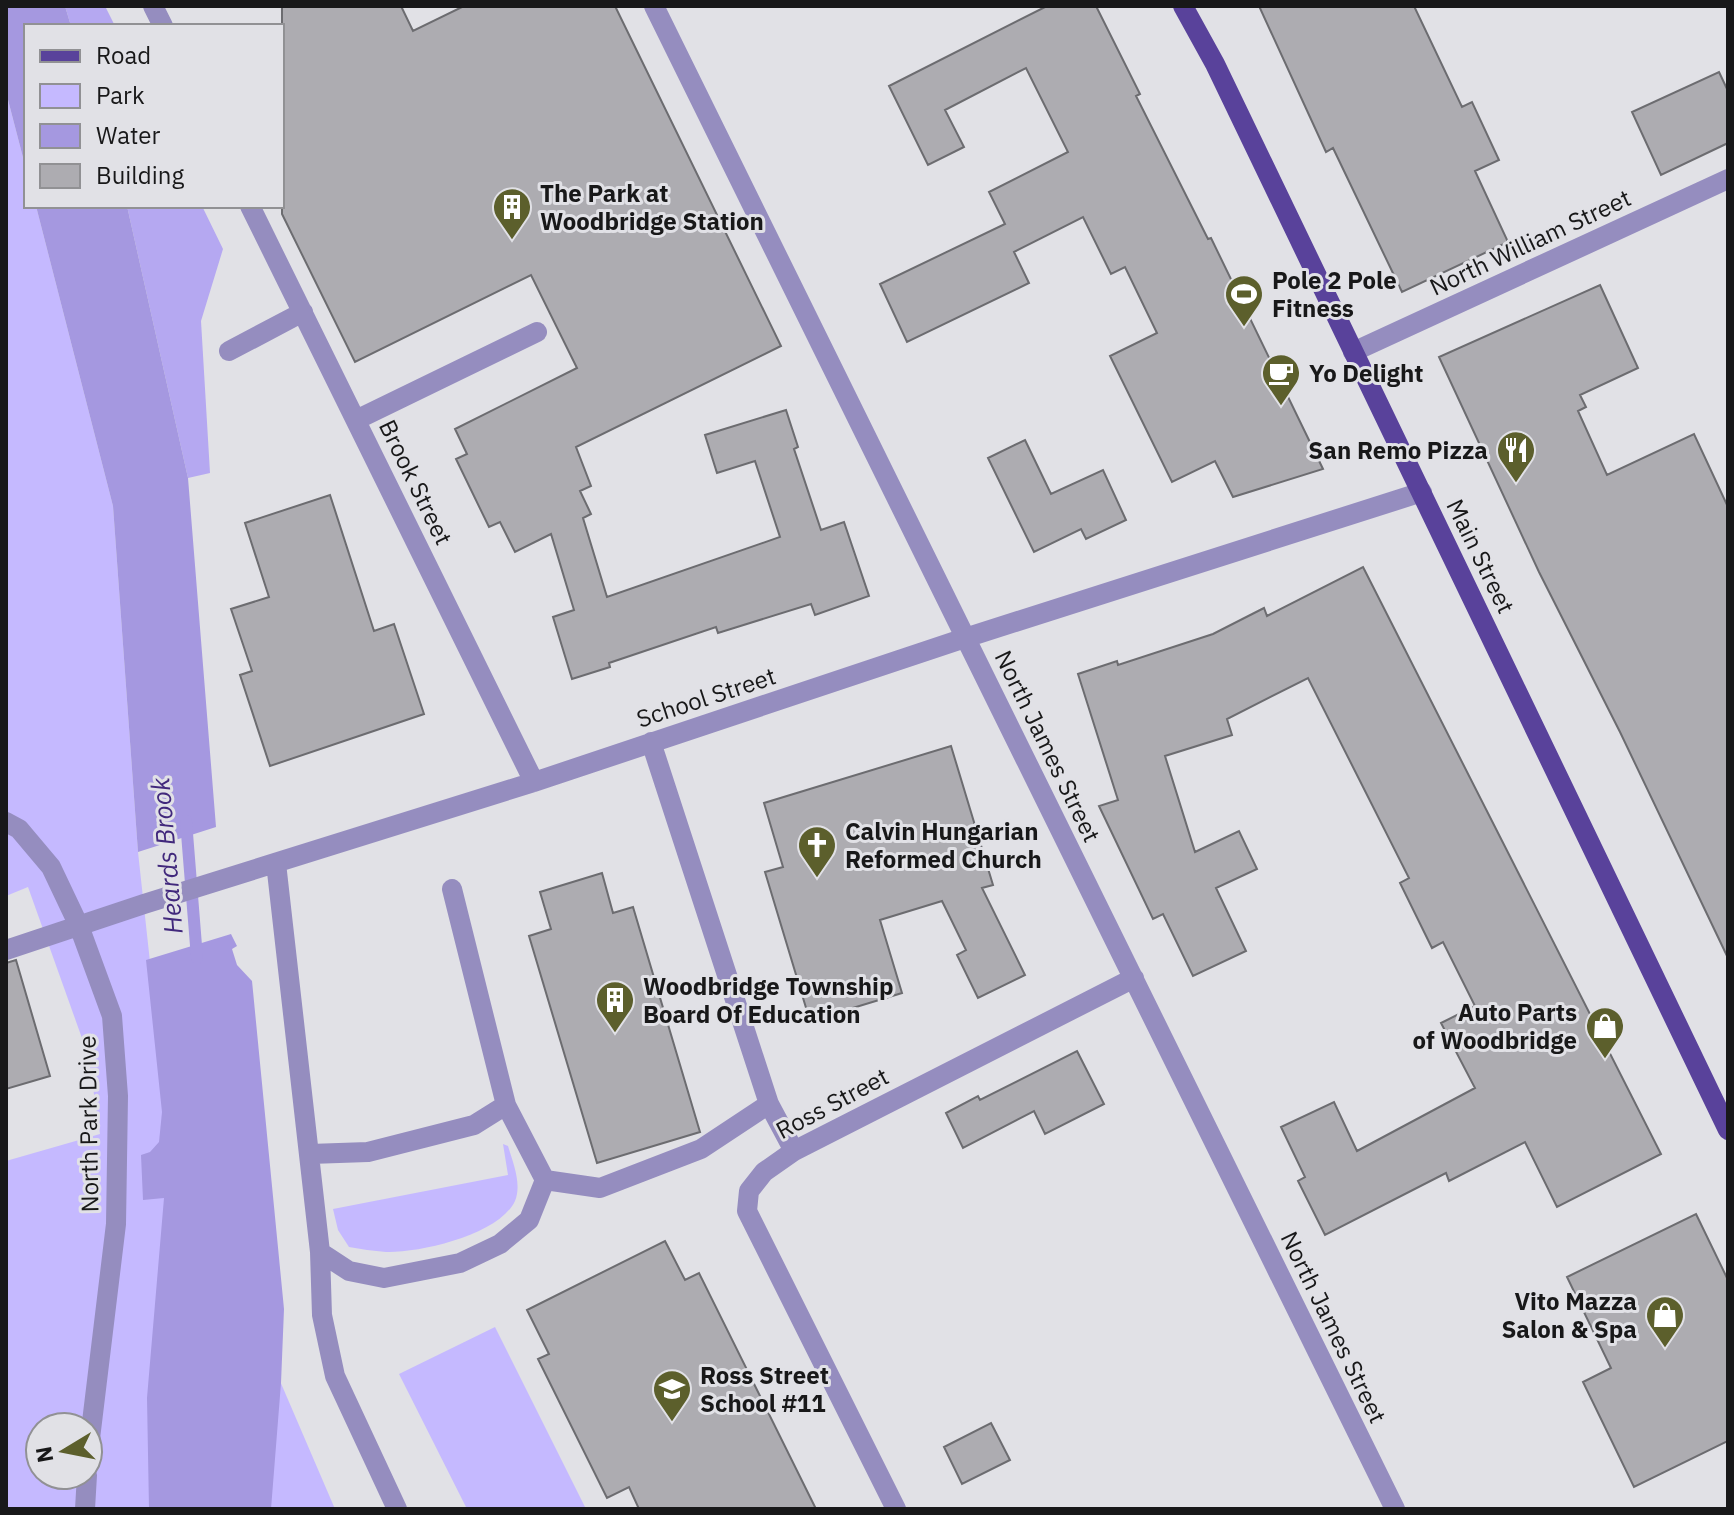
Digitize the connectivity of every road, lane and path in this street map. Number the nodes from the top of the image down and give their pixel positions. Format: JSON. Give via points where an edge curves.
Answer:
{"nodes":[{"id":1,"x":153,"y":6,"type":"edge"},
{"id":2,"x":654,"y":6,"type":"edge"},
{"id":3,"x":1183,"y":6,"type":"edge"},
{"id":4,"x":162,"y":24,"type":"edge"},
{"id":5,"x":1728,"y":179,"type":"edge"},
{"id":6,"x":251,"y":208,"type":"edge"},
{"id":7,"x":303,"y":312,"type":"junction"},
{"id":8,"x":537,"y":332,"type":"dead end"},
{"id":9,"x":229,"y":351,"type":"dead end"},
{"id":10,"x":1353,"y":352,"type":"junction"},
{"id":11,"x":356,"y":420,"type":"junction"},
{"id":12,"x":1422,"y":492,"type":"junction"},
{"id":13,"x":965,"y":638,"type":"junction"},
{"id":14,"x":651,"y":742,"type":"junction"},
{"id":15,"x":534,"y":782,"type":"junction"},
{"id":16,"x":6,"y":822,"type":"edge"},
{"id":17,"x":276,"y":863,"type":"junction"},
{"id":18,"x":452,"y":889,"type":"dead end"},
{"id":19,"x":79,"y":926,"type":"junction"},
{"id":20,"x":6,"y":950,"type":"edge"},
{"id":21,"x":1134,"y":978,"type":"junction"},
{"id":22,"x":769,"y":1104,"type":"junction"},
{"id":23,"x":506,"y":1105,"type":"junction"},
{"id":24,"x":1728,"y":1130,"type":"edge"},
{"id":25,"x":794,"y":1151,"type":"junction"},
{"id":26,"x":310,"y":1154,"type":"junction"},
{"id":27,"x":545,"y":1180,"type":"junction"},
{"id":28,"x":320,"y":1252,"type":"junction"},
{"id":29,"x":93,"y":1411,"type":"edge"},
{"id":30,"x":397,"y":1509,"type":"edge"},
{"id":31,"x":896,"y":1509,"type":"edge"},
{"id":32,"x":1395,"y":1509,"type":"edge"}],
"edges":[{"from":1,"to":4,"type":"street"},
{"from":2,"to":13,"type":"street","name":"North James Street"},
{"from":3,"to":10,"type":"main road","name":"Main Street"},
{"from":5,"to":10,"type":"street","name":"North William Street"},
{"from":6,"to":7,"type":"street","name":"Brook Street"},
{"from":7,"to":9,"type":"street"},
{"from":7,"to":11,"type":"street","name":"Brook Street"},
{"from":8,"to":11,"type":"street"},
{"from":10,"to":12,"type":"main road","name":"Main Street"},
{"from":11,"to":15,"type":"street","name":"Brook Street"},
{"from":12,"to":13,"type":"street","name":"School Street"},
{"from":12,"to":24,"type":"main road","name":"Main Street"},
{"from":13,"to":14,"type":"street","name":"School Street"},
{"from":13,"to":21,"type":"street","name":"North James Street"},
{"from":14,"to":15,"type":"street","name":"School Street"},
{"from":14,"to":22,"type":"street"},
{"from":15,"to":17,"type":"street","name":"School Street"},
{"from":16,"to":19,"type":"street","name":"North Park Drive","via":[[19,829],[51,867]]},
{"from":17,"to":19,"type":"street","name":"School Street"},
{"from":17,"to":26,"type":"street"},
{"from":18,"to":23,"type":"street"},
{"from":19,"to":20,"type":"street","name":"School Street"},
{"from":19,"to":29,"type":"street","name":"North Park Drive","via":[[112,1016],[118,1096],[116,1224]]},
{"from":21,"to":25,"type":"street","name":"Ross Street"},
{"from":21,"to":32,"type":"street","name":"North James Street"},
{"from":22,"to":25,"type":"street"},
{"from":22,"to":27,"type":"street","via":[[701,1149],[600,1188]]},
{"from":23,"to":26,"type":"street","via":[[474,1125],[368,1152]]},
{"from":23,"to":27,"type":"street"},
{"from":25,"to":31,"type":"street","name":"Ross Street","via":[[764,1172],[749,1191],[747,1211]]},
{"from":26,"to":28,"type":"street"},
{"from":27,"to":28,"type":"street","via":[[529,1220],[500,1244],[460,1263],[384,1278],[349,1271]]},
{"from":28,"to":30,"type":"street","via":[[322,1315],[335,1376]]}]}
